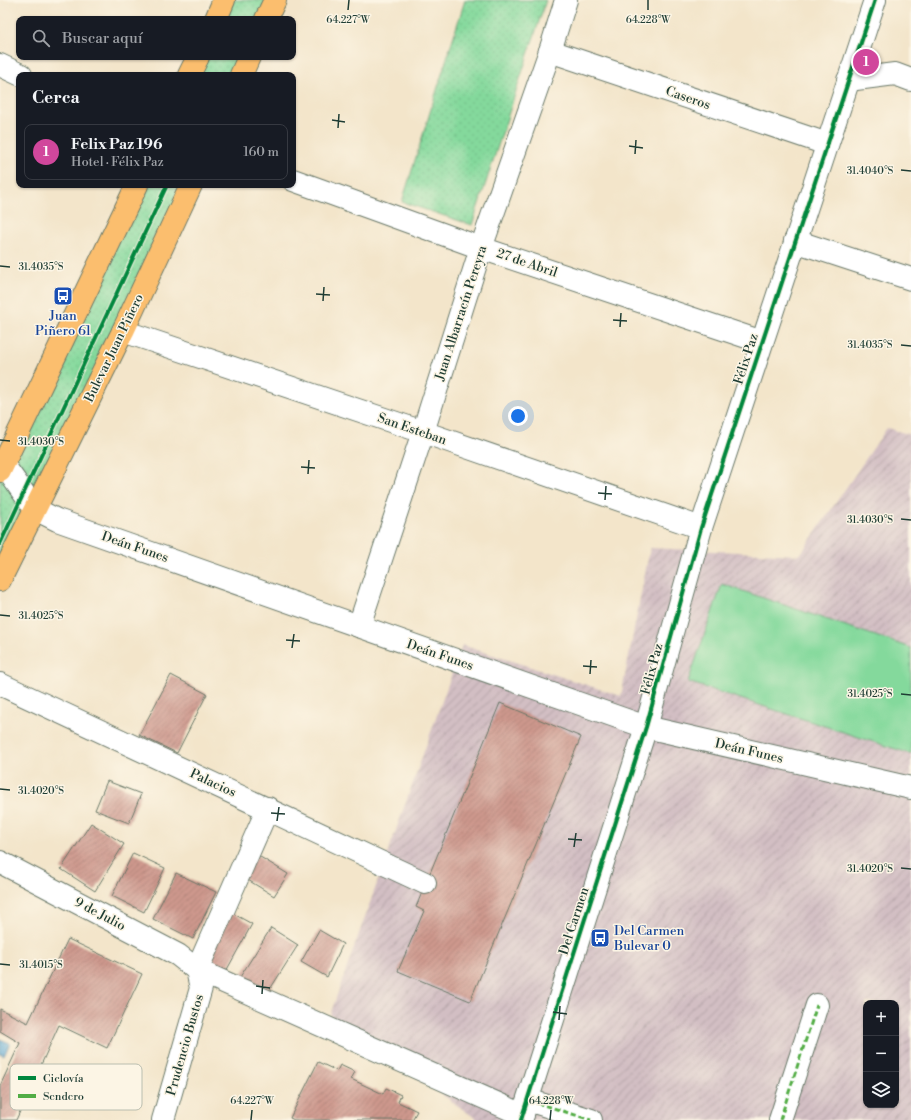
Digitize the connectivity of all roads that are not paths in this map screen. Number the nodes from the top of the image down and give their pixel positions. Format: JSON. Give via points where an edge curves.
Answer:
{"nodes":[{"id":1,"x":224,"y":0,"type":"edge"},
{"id":2,"x":275,"y":0,"type":"edge"},
{"id":3,"x":566,"y":0,"type":"edge"},
{"id":4,"x":875,"y":0,"type":"edge"},
{"id":5,"x":217,"y":16,"type":"edge"},
{"id":6,"x":267,"y":16,"type":"edge"},
{"id":7,"x":550,"y":51,"type":"junction"},
{"id":8,"x":196,"y":60,"type":"edge"},
{"id":9,"x":248,"y":60,"type":"edge"},
{"id":10,"x":0,"y":65,"type":"edge"},
{"id":11,"x":190,"y":72,"type":"edge"},
{"id":12,"x":242,"y":72,"type":"edge"},
{"id":13,"x":16,"y":73,"type":"edge"},
{"id":14,"x":848,"y":80,"type":"junction"},
{"id":15,"x":911,"y":80,"type":"edge"},
{"id":16,"x":827,"y":144,"type":"junction"},
{"id":17,"x":296,"y":181,"type":"edge"},
{"id":18,"x":136,"y":188,"type":"edge"},
{"id":19,"x":190,"y":188,"type":"edge"},
{"id":20,"x":795,"y":241,"type":"junction"},
{"id":21,"x":481,"y":248,"type":"junction"},
{"id":22,"x":911,"y":279,"type":"edge"},
{"id":23,"x":123,"y":332,"type":"junction"},
{"id":24,"x":762,"y":342,"type":"junction"},
{"id":25,"x":423,"y":432,"type":"junction"},
{"id":26,"x":1,"y":466,"type":"edge"},
{"id":27,"x":35,"y":510,"type":"junction"},
{"id":28,"x":701,"y":528,"type":"junction"},
{"id":29,"x":0,"y":580,"type":"edge"},
{"id":30,"x":359,"y":626,"type":"junction"},
{"id":31,"x":0,"y":684,"type":"edge"},
{"id":32,"x":646,"y":727,"type":"junction"},
{"id":33,"x":911,"y":788,"type":"edge"},
{"id":34,"x":268,"y":808,"type":"junction"},
{"id":35,"x":0,"y":862,"type":"edge"},
{"id":36,"x":425,"y":883,"type":"dead end"},
{"id":37,"x":197,"y":970,"type":"junction"},
{"id":38,"x":817,"y":1006,"type":"dead end"},
{"id":39,"x":524,"y":1112,"type":"edge"},
{"id":40,"x":168,"y":1118,"type":"edge"},
{"id":41,"x":591,"y":1120,"type":"edge"},
{"id":42,"x":780,"y":1120,"type":"edge"}],
"edges":[{"from":1,"to":5,"type":"main road"},
{"from":2,"to":6,"type":"main road"},
{"from":3,"to":7,"type":"street","name":"Juan Albarracín Pereyra"},
{"from":4,"to":14,"type":"street","name":"Félix Paz"},
{"from":7,"to":16,"type":"street","name":"Caseros"},
{"from":7,"to":21,"type":"street","name":"Juan Albarracín Pereyra"},
{"from":8,"to":11,"type":"main road"},
{"from":9,"to":12,"type":"main road"},
{"from":10,"to":13,"type":"street"},
{"from":14,"to":15,"type":"street","via":[[895,74]]},
{"from":14,"to":16,"type":"street","name":"Félix Paz"},
{"from":16,"to":20,"type":"street","name":"Félix Paz"},
{"from":17,"to":21,"type":"street","name":"27 de Abril"},
{"from":18,"to":26,"type":"main road"},
{"from":19,"to":23,"type":"main road","name":"Bulevar Juan Piñero"},
{"from":20,"to":22,"type":"street"},
{"from":20,"to":24,"type":"street","name":"Félix Paz"},
{"from":21,"to":24,"type":"street","name":"27 de Abril"},
{"from":21,"to":25,"type":"street","name":"Juan Albarracín Pereyra"},
{"from":23,"to":25,"type":"street","name":"San Esteban"},
{"from":23,"to":27,"type":"main road","name":"Bulevar Juan Piñero"},
{"from":24,"to":28,"type":"street","name":"Félix Paz"},
{"from":25,"to":28,"type":"street","name":"San Esteban"},
{"from":25,"to":30,"type":"street","name":"Juan Albarracín Pereyra"},
{"from":26,"to":27,"type":"street"},
{"from":27,"to":29,"type":"main road","name":"Bulevar Juan Piñero"},
{"from":27,"to":30,"type":"street","name":"Deán Funes"},
{"from":28,"to":32,"type":"street","name":"Félix Paz"},
{"from":30,"to":32,"type":"street","name":"Deán Funes"},
{"from":31,"to":34,"type":"street","name":"Palacios"},
{"from":32,"to":33,"type":"street","name":"Deán Funes"},
{"from":32,"to":39,"type":"street","name":"Del Carmen"},
{"from":34,"to":36,"type":"street","name":"Palacios"},
{"from":34,"to":37,"type":"street"},
{"from":35,"to":37,"type":"street","name":"9 de Julio","via":[[178,955]]},
{"from":37,"to":39,"type":"street","name":"9 de Julio"},
{"from":37,"to":40,"type":"street","name":"Prudencio Bustos","via":[[201,988]]},
{"from":38,"to":42,"type":"street"},
{"from":39,"to":41,"type":"street","name":"9 de Julio"}]}
